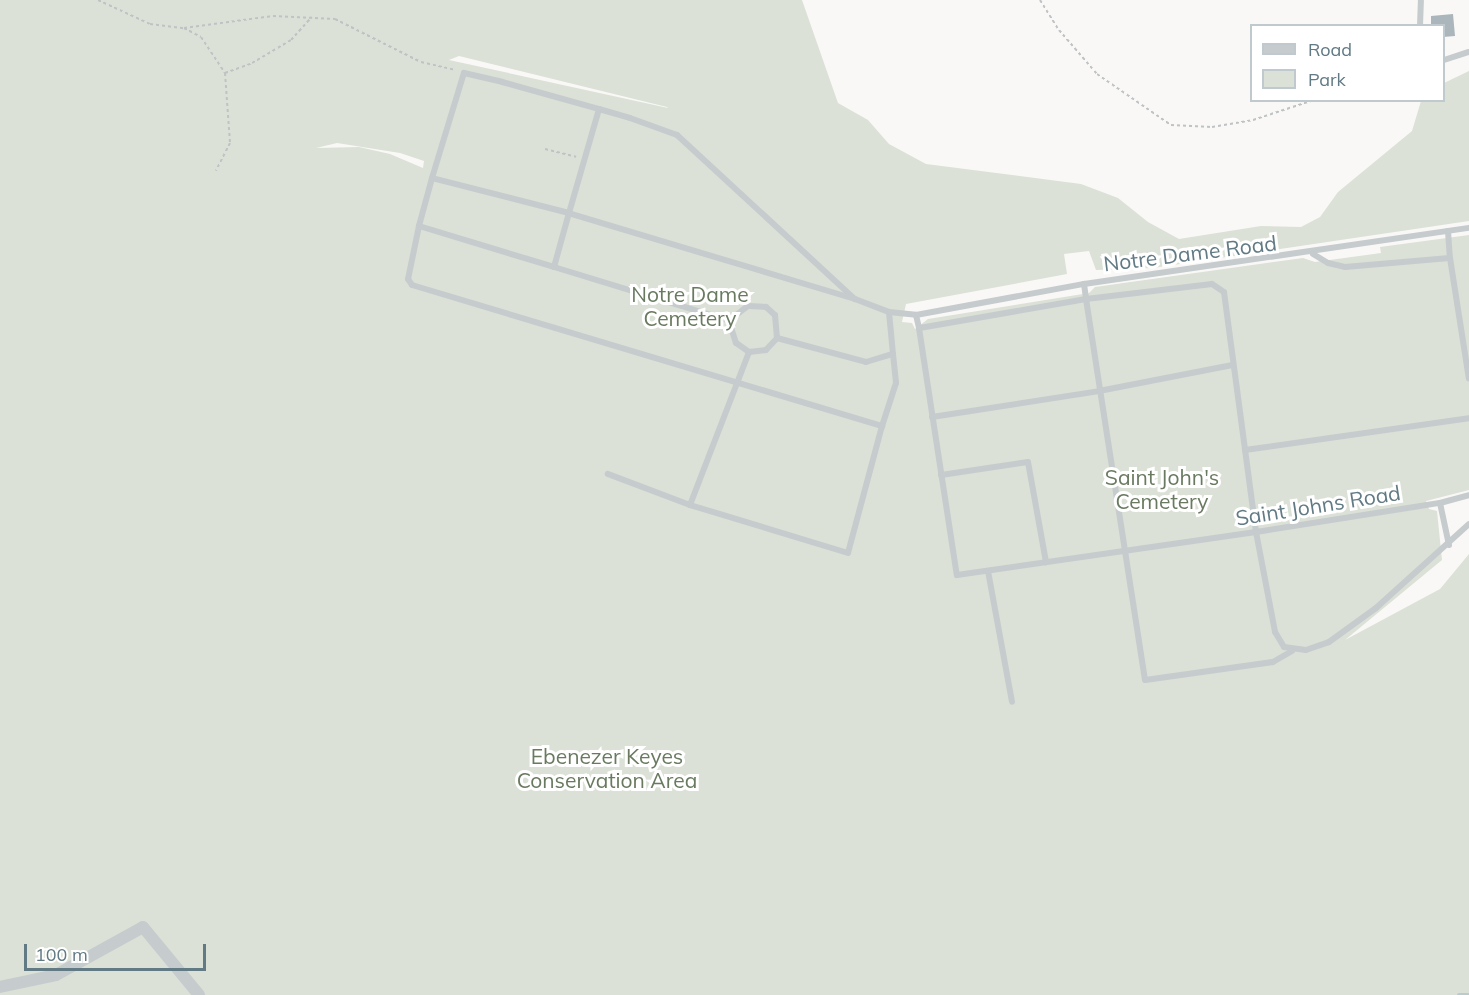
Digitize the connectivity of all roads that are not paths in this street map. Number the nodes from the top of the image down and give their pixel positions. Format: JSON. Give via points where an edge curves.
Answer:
{"nodes":[{"id":1,"x":1421,"y":0,"type":"edge"},
{"id":2,"x":1420,"y":24,"type":"edge"},
{"id":3,"x":1469,"y":52,"type":"edge"},
{"id":4,"x":1445,"y":59,"type":"edge"},
{"id":5,"x":599,"y":109,"type":"junction"},
{"id":6,"x":432,"y":178,"type":"junction"},
{"id":7,"x":569,"y":213,"type":"junction"},
{"id":8,"x":419,"y":226,"type":"junction"},
{"id":9,"x":1469,"y":228,"type":"edge"},
{"id":10,"x":1448,"y":231,"type":"junction"},
{"id":11,"x":1312,"y":254,"type":"junction"},
{"id":12,"x":1450,"y":258,"type":"junction"},
{"id":13,"x":554,"y":267,"type":"junction"},
{"id":14,"x":1084,"y":284,"type":"junction"},
{"id":15,"x":855,"y":299,"type":"junction"},
{"id":16,"x":1086,"y":299,"type":"junction"},
{"id":17,"x":889,"y":312,"type":"junction"},
{"id":18,"x":916,"y":315,"type":"junction"},
{"id":19,"x":731,"y":321,"type":"junction"},
{"id":20,"x":919,"y":328,"type":"junction"},
{"id":21,"x":777,"y":338,"type":"junction"},
{"id":22,"x":749,"y":352,"type":"junction"},
{"id":23,"x":893,"y":354,"type":"junction"},
{"id":24,"x":1233,"y":365,"type":"junction"},
{"id":25,"x":1469,"y":380,"type":"edge"},
{"id":26,"x":738,"y":383,"type":"junction"},
{"id":27,"x":1099,"y":392,"type":"junction"},
{"id":28,"x":932,"y":417,"type":"junction"},
{"id":29,"x":1469,"y":418,"type":"edge"},
{"id":30,"x":882,"y":426,"type":"junction"},
{"id":31,"x":1245,"y":450,"type":"junction"},
{"id":32,"x":608,"y":474,"type":"dead end"},
{"id":33,"x":941,"y":475,"type":"junction"},
{"id":34,"x":1469,"y":495,"type":"edge"},
{"id":35,"x":1440,"y":503,"type":"junction"},
{"id":36,"x":690,"y":505,"type":"junction"},
{"id":37,"x":1469,"y":524,"type":"edge"},
{"id":38,"x":1257,"y":532,"type":"junction"},
{"id":39,"x":1449,"y":545,"type":"junction"},
{"id":40,"x":1125,"y":549,"type":"junction"},
{"id":41,"x":1046,"y":562,"type":"junction"},
{"id":42,"x":988,"y":571,"type":"junction"},
{"id":43,"x":1292,"y":651,"type":"junction"},
{"id":44,"x":1011,"y":702,"type":"dead end"},
{"id":45,"x":0,"y":987,"type":"edge"},
{"id":46,"x":200,"y":995,"type":"edge"}],
"edges":[{"from":1,"to":2,"type":"lane"},
{"from":3,"to":4,"type":"lane"},
{"from":5,"to":6,"type":"lane","via":[[464,72]]},
{"from":5,"to":7,"type":"lane"},
{"from":5,"to":15,"type":"lane","via":[[677,135]]},
{"from":6,"to":7,"type":"lane","name":"Notre Dame Road"},
{"from":6,"to":8,"type":"lane"},
{"from":7,"to":13,"type":"lane"},
{"from":7,"to":15,"type":"lane","name":"Notre Dame Road"},
{"from":8,"to":13,"type":"lane"},
{"from":8,"to":26,"type":"lane","via":[[408,274],[412,285]]},
{"from":9,"to":10,"type":"lane","name":"Notre Dame Road"},
{"from":10,"to":11,"type":"lane","name":"Notre Dame Road"},
{"from":10,"to":12,"type":"lane"},
{"from":11,"to":12,"type":"lane","via":[[1345,267]]},
{"from":11,"to":14,"type":"lane","name":"Notre Dame Road"},
{"from":12,"to":25,"type":"lane"},
{"from":13,"to":19,"type":"lane"},
{"from":14,"to":16,"type":"lane"},
{"from":14,"to":18,"type":"lane","name":"Notre Dame Road"},
{"from":15,"to":17,"type":"lane","name":"Notre Dame Road"},
{"from":16,"to":20,"type":"lane"},
{"from":16,"to":24,"type":"lane","via":[[1217,285],[1228,304]]},
{"from":16,"to":27,"type":"lane"},
{"from":17,"to":18,"type":"lane","name":"Notre Dame Road"},
{"from":17,"to":23,"type":"lane"},
{"from":18,"to":20,"type":"lane"},
{"from":19,"to":21,"type":"lane","via":[[748,306],[766,307],[778,324]]},
{"from":19,"to":22,"type":"lane","via":[[736,343]]},
{"from":20,"to":28,"type":"lane"},
{"from":21,"to":22,"type":"lane","via":[[766,350]]},
{"from":21,"to":23,"type":"lane","via":[[866,362]]},
{"from":22,"to":26,"type":"lane"},
{"from":23,"to":30,"type":"lane","via":[[896,383]]},
{"from":24,"to":27,"type":"lane"},
{"from":24,"to":31,"type":"lane"},
{"from":26,"to":30,"type":"lane"},
{"from":26,"to":36,"type":"lane"},
{"from":27,"to":28,"type":"lane"},
{"from":27,"to":40,"type":"lane"},
{"from":28,"to":33,"type":"lane"},
{"from":29,"to":31,"type":"lane"},
{"from":30,"to":36,"type":"lane","via":[[848,553]]},
{"from":31,"to":38,"type":"lane"},
{"from":32,"to":36,"type":"lane"},
{"from":33,"to":41,"type":"lane","via":[[1028,462]]},
{"from":33,"to":42,"type":"lane","name":"Saint Johns Road","via":[[957,575]]},
{"from":34,"to":35,"type":"lane","name":"Saint Johns Road"},
{"from":35,"to":38,"type":"lane","name":"Saint Johns Road"},
{"from":35,"to":39,"type":"lane"},
{"from":37,"to":39,"type":"lane"},
{"from":38,"to":40,"type":"lane","name":"Saint Johns Road"},
{"from":38,"to":43,"type":"lane","via":[[1275,632],[1284,647]]},
{"from":39,"to":43,"type":"lane","via":[[1376,608],[1329,642]]},
{"from":40,"to":41,"type":"lane","name":"Saint Johns Road"},
{"from":40,"to":43,"type":"lane","via":[[1145,680],[1273,662]]},
{"from":41,"to":42,"type":"lane","name":"Saint Johns Road"},
{"from":42,"to":44,"type":"lane"},
{"from":45,"to":46,"type":"street","via":[[56,975],[143,927]]}]}
